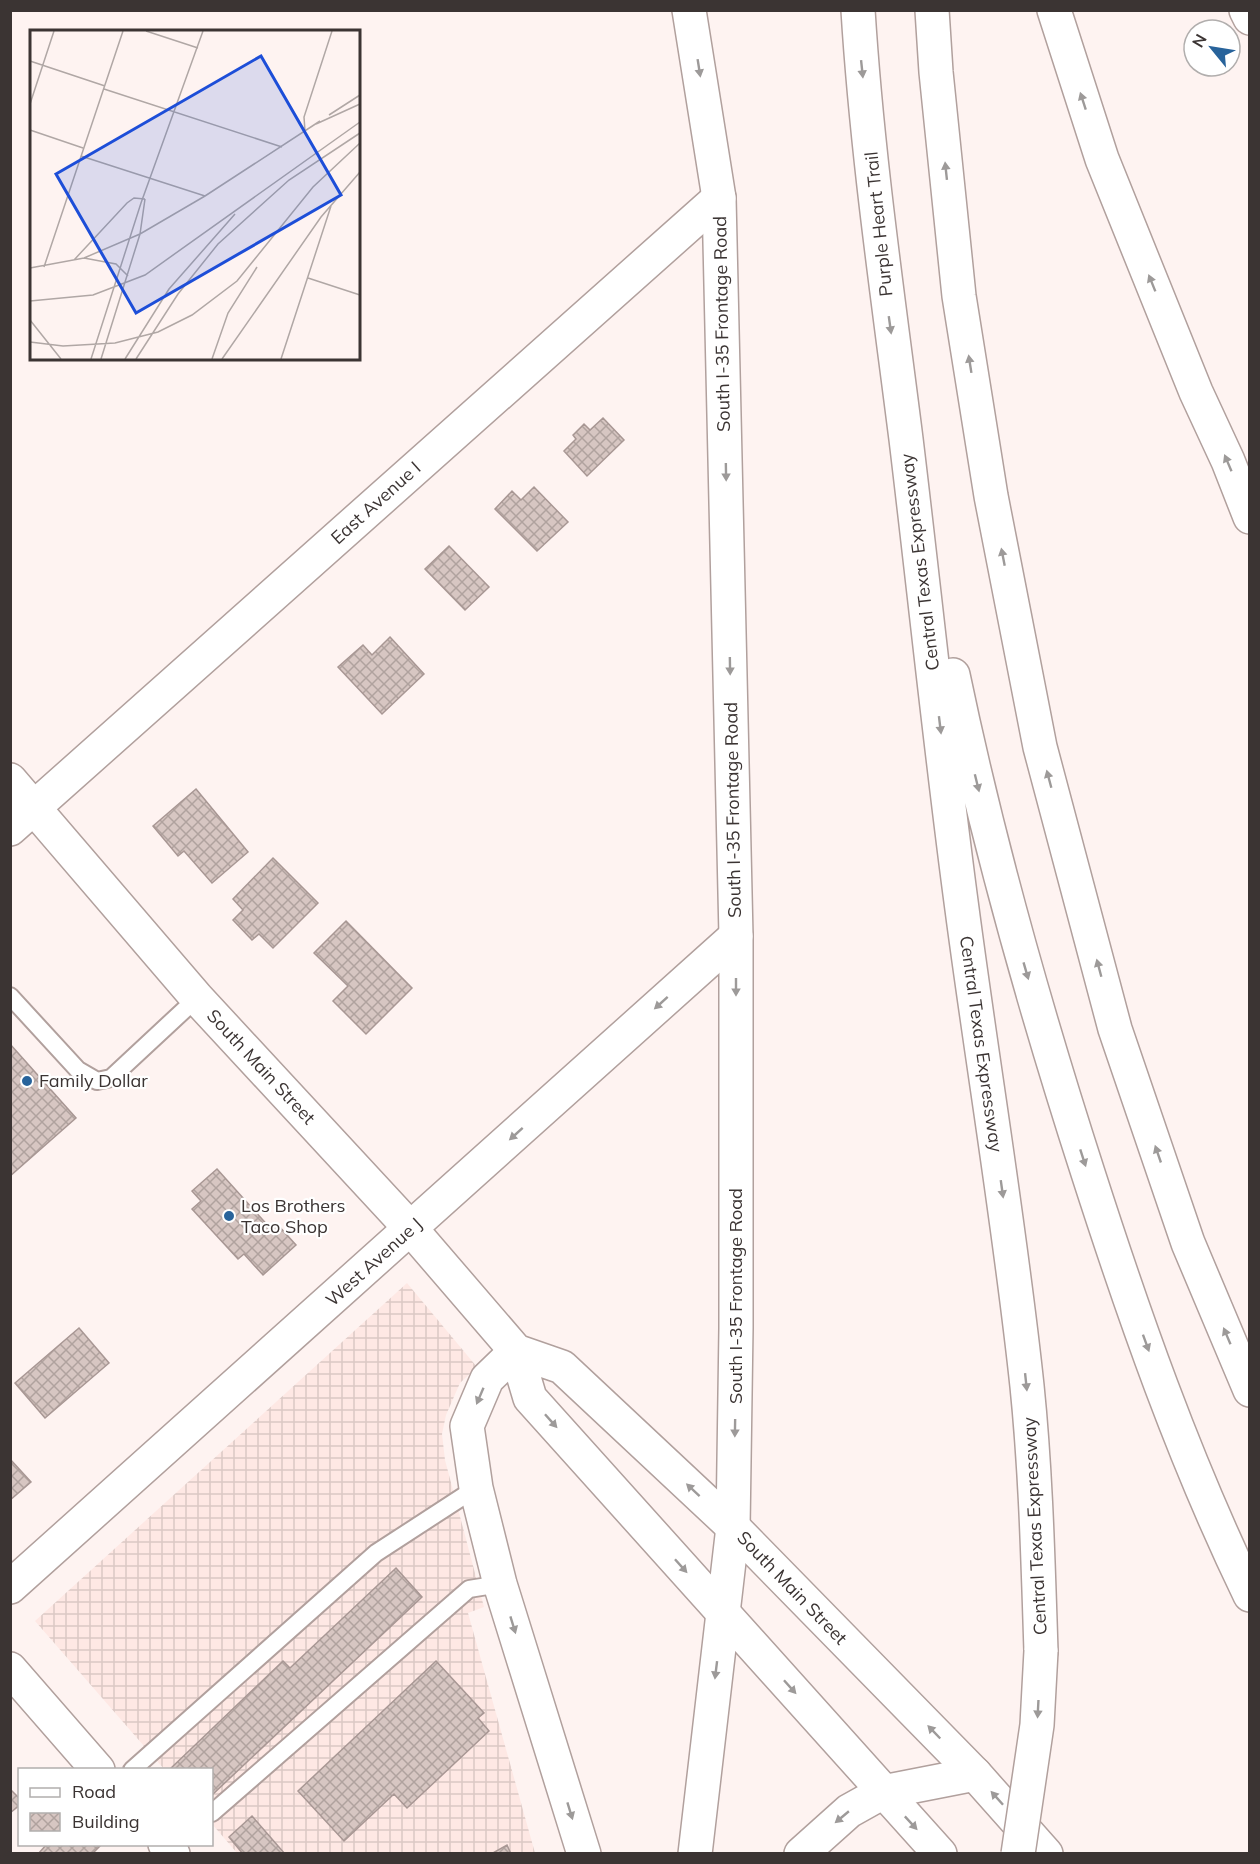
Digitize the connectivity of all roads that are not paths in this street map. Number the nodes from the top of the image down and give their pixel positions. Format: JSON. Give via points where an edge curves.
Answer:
{"nodes":[{"id":1,"x":689,"y":10,"type":"edge"},
{"id":2,"x":858,"y":10,"type":"edge"},
{"id":3,"x":932,"y":10,"type":"edge"},
{"id":4,"x":1054,"y":10,"type":"edge"},
{"id":5,"x":1246,"y":10,"type":"edge"},
{"id":6,"x":1250,"y":18,"type":"edge"},
{"id":7,"x":719,"y":198,"type":"junction"},
{"id":8,"x":905,"y":438,"type":"junction"},
{"id":9,"x":1250,"y":517,"type":"edge"},
{"id":10,"x":10,"y":780,"type":"edge"},
{"id":11,"x":22,"y":818,"type":"edge"},
{"id":12,"x":736,"y":936,"type":"junction"},
{"id":13,"x":10,"y":996,"type":"edge"},
{"id":14,"x":197,"y":998,"type":"junction"},
{"id":15,"x":411,"y":1229,"type":"junction"},
{"id":16,"x":516,"y":1351,"type":"junction"},
{"id":17,"x":1250,"y":1390,"type":"edge"},
{"id":18,"x":476,"y":1488,"type":"junction"},
{"id":19,"x":733,"y":1527,"type":"junction"},
{"id":20,"x":500,"y":1584,"type":"junction"},
{"id":21,"x":10,"y":1587,"type":"edge"},
{"id":22,"x":1250,"y":1595,"type":"edge"},
{"id":23,"x":723,"y":1612,"type":"junction"},
{"id":24,"x":10,"y":1669,"type":"edge"},
{"id":25,"x":97,"y":1768,"type":"edge"},
{"id":26,"x":134,"y":1768,"type":"edge"},
{"id":27,"x":975,"y":1774,"type":"junction"},
{"id":28,"x":883,"y":1792,"type":"junction"},
{"id":29,"x":213,"y":1812,"type":"edge"},
{"id":30,"x":584,"y":1854,"type":"edge"},
{"id":31,"x":695,"y":1854,"type":"edge"},
{"id":32,"x":801,"y":1854,"type":"edge"},
{"id":33,"x":940,"y":1854,"type":"edge"},
{"id":34,"x":1018,"y":1854,"type":"edge"},
{"id":35,"x":1046,"y":1854,"type":"edge"}],
"edges":[{"from":1,"to":7,"type":"main road","name":"South I-35 Frontage Road","one_way":true},
{"from":2,"to":8,"type":"main road","name":"Purple Heart Trail","one_way":true,"via":[[885,290]]},
{"from":17,"to":3,"type":"main road","one_way":true,"via":[[1188,1243],[1115,1029],[1040,747],[991,496],[959,296]]},
{"from":9,"to":4,"type":"main road","one_way":true,"via":[[1102,159]]},
{"from":5,"to":6,"type":"main road"},
{"from":7,"to":11,"type":"main road","name":"East Avenue I"},
{"from":7,"to":12,"type":"main road","name":"South I-35 Frontage Road","one_way":true},
{"from":8,"to":22,"type":"main road","one_way":true,"via":[[969,752],[1013,927],[1057,1077],[1118,1268],[1173,1419]]},
{"from":8,"to":34,"type":"main road","name":"Central Texas Expressway","one_way":true,"bridge":true,"via":[[962,907],[1014,1270],[1035,1484],[1041,1651],[1037,1725]]},
{"from":10,"to":11,"type":"main road","name":"South Main Street"},
{"from":11,"to":14,"type":"main road","name":"South Main Street"},
{"from":12,"to":15,"type":"main road","name":"West Avenue J","one_way":true},
{"from":12,"to":19,"type":"main road","name":"South I-35 Frontage Road","one_way":true},
{"from":13,"to":14,"type":"lane","via":[[78,1070],[97,1081],[111,1078]]},
{"from":14,"to":15,"type":"main road","name":"South Main Street"},
{"from":15,"to":16,"type":"main road","name":"South Main Street"},
{"from":15,"to":21,"type":"main road","name":"West Avenue J"},
{"from":16,"to":18,"type":"main road","one_way":true,"via":[[487,1379],[467,1426]]},
{"from":19,"to":16,"type":"main road","name":"South Main Street","one_way":true,"via":[[562,1367]]},
{"from":16,"to":23,"type":"main road","name":"South Main Street","one_way":true,"via":[[530,1398]]},
{"from":18,"to":20,"type":"main road"},
{"from":18,"to":26,"type":"lane","via":[[376,1553]]},
{"from":19,"to":23,"type":"main road","name":"South I-35 Frontage Road"},
{"from":27,"to":19,"type":"main road","name":"South Main Street","one_way":true},
{"from":20,"to":29,"type":"lane","via":[[469,1589]]},
{"from":20,"to":30,"type":"main road","one_way":true},
{"from":23,"to":28,"type":"main road","name":"South Main Street","one_way":true},
{"from":23,"to":31,"type":"main road","name":"South I-35 Frontage Road","one_way":true},
{"from":24,"to":25,"type":"main road"},
{"from":27,"to":28,"type":"main road"},
{"from":35,"to":27,"type":"main road","name":"South Main Street","one_way":true},
{"from":28,"to":32,"type":"main road","one_way":true,"via":[[849,1811]]},
{"from":28,"to":33,"type":"main road","name":"South Main Street","one_way":true}]}
